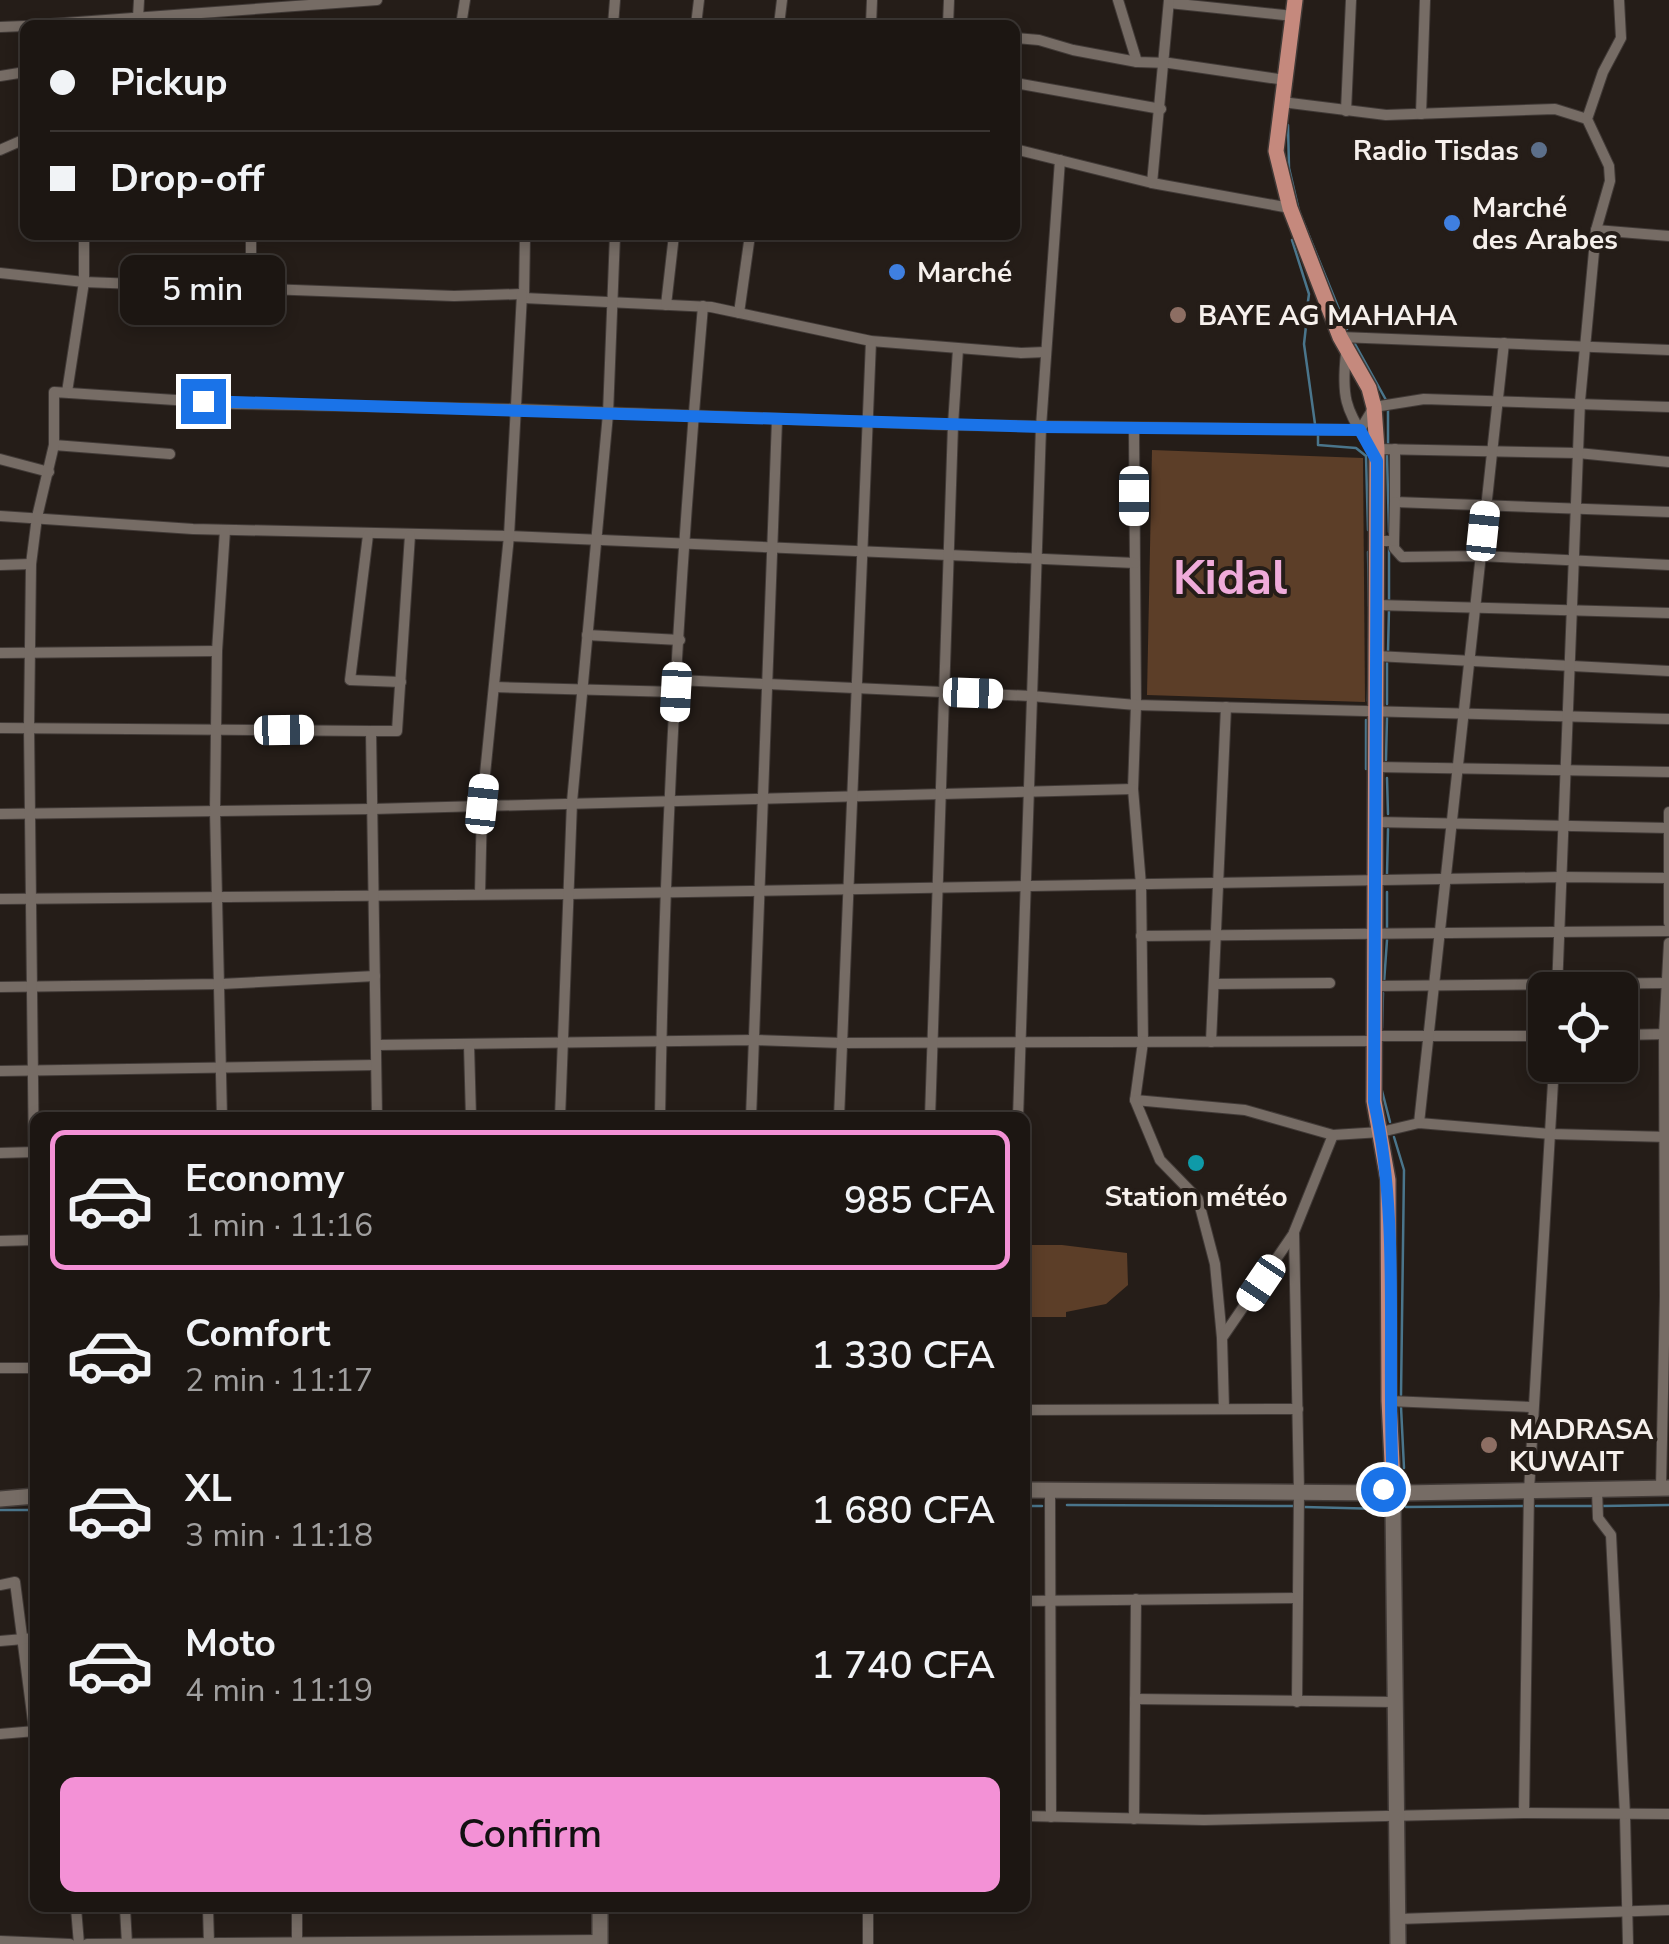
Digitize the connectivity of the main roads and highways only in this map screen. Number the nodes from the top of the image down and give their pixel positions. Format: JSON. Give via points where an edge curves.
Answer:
{"nodes":[{"id":1,"x":1294,"y":8,"type":"edge"},
{"id":2,"x":1393,"y":1493,"type":"road end"}],
"edges":[{"from":1,"to":2,"type":"main road","via":[[1276,151],[1290,208],[1374,407],[1385,541],[1376,605],[1374,1102],[1388,1180]]}]}
